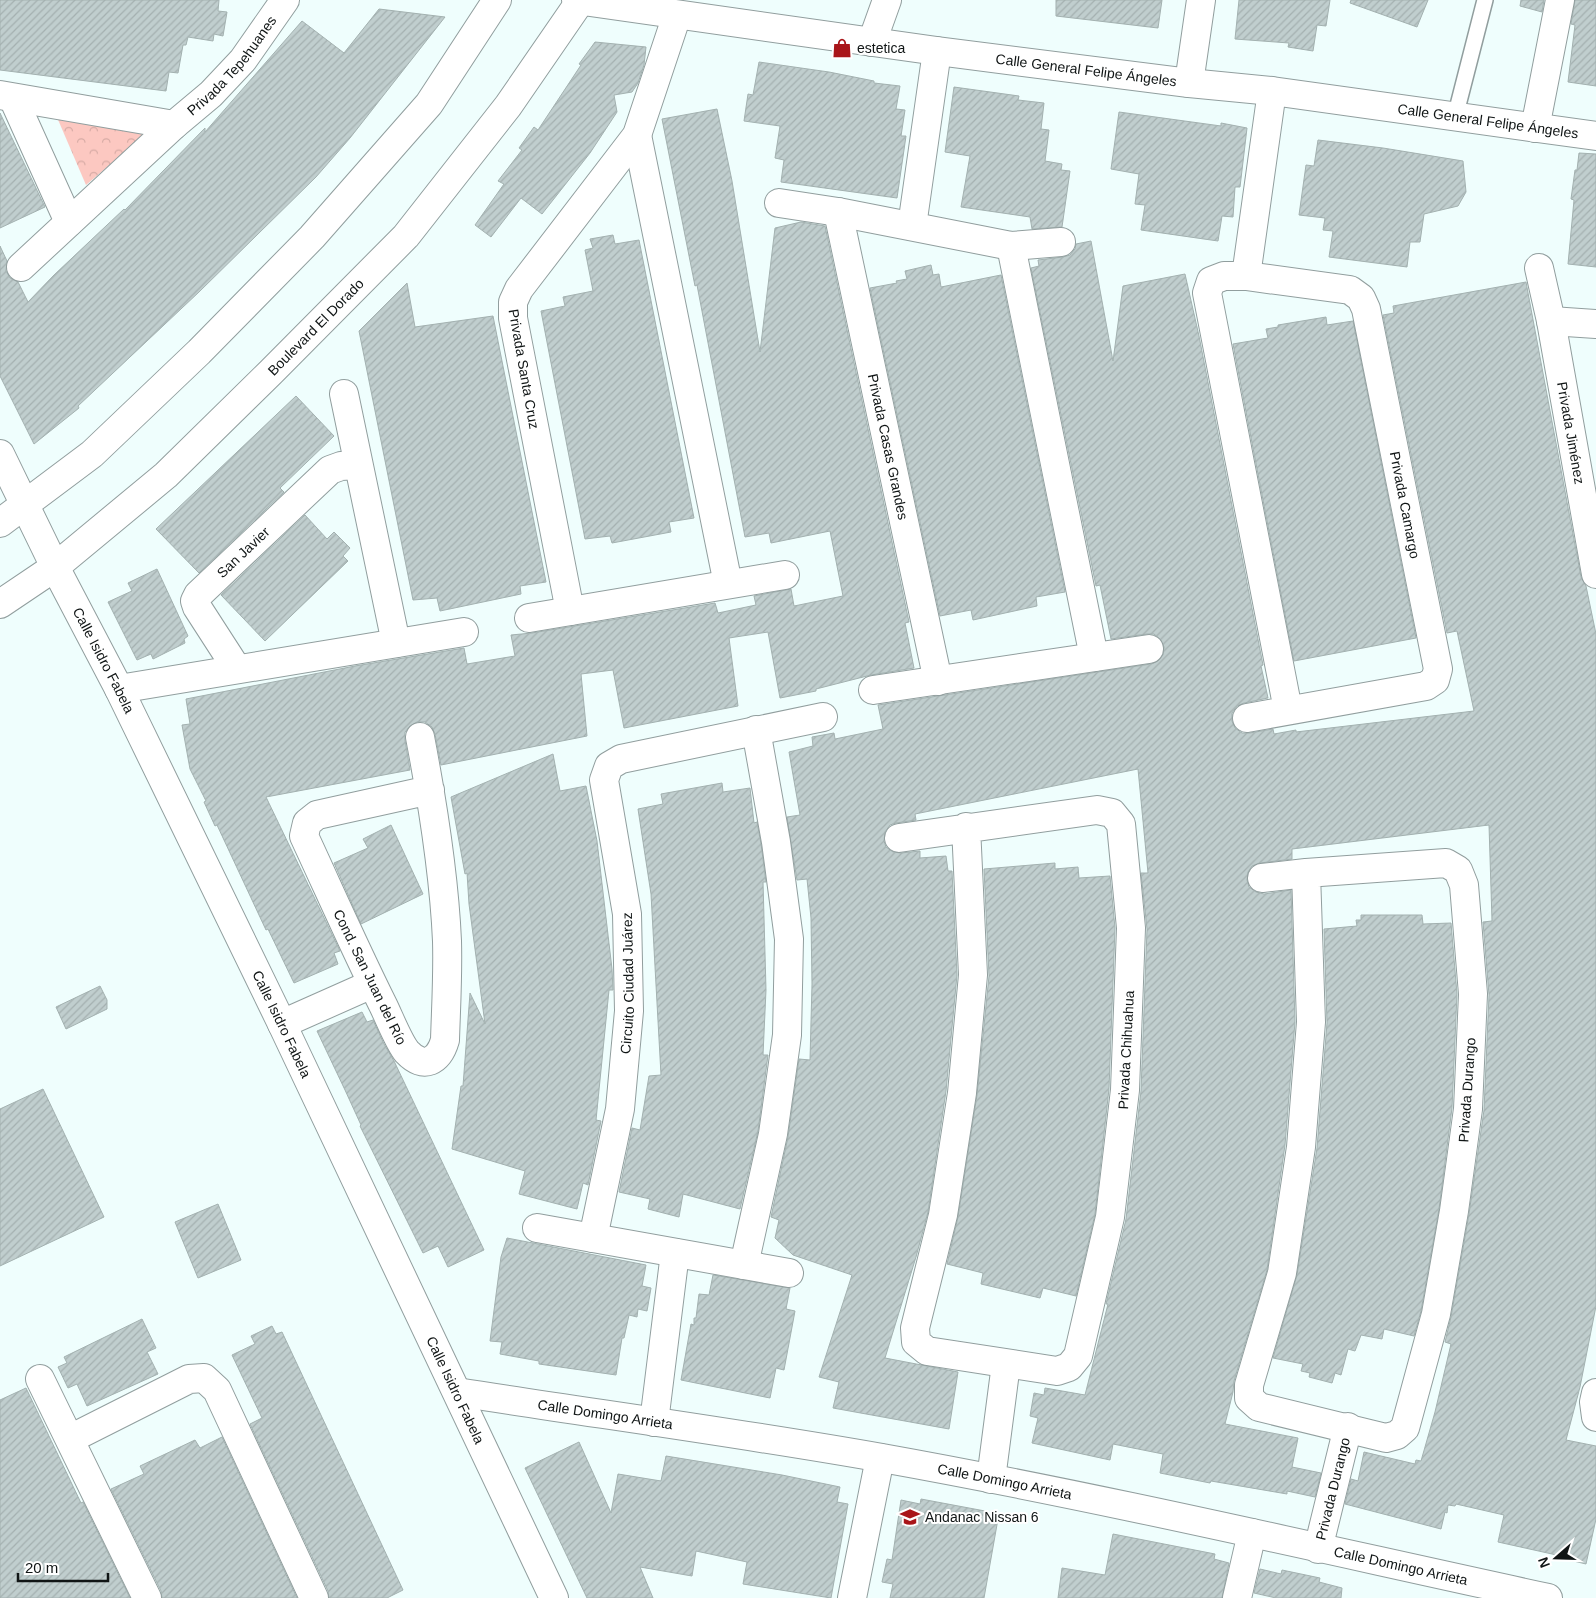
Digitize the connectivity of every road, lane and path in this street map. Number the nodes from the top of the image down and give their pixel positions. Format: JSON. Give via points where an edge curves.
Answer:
{"nodes":[{"id":1,"x":286,"y":0,"type":"edge"},
{"id":2,"x":497,"y":0,"type":"edge"},
{"id":3,"x":576,"y":0,"type":"edge"},
{"id":4,"x":581,"y":0,"type":"edge"},
{"id":5,"x":887,"y":0,"type":"edge"},
{"id":6,"x":1200,"y":0,"type":"edge"},
{"id":7,"x":1485,"y":0,"type":"edge"},
{"id":8,"x":1560,"y":0,"type":"edge"},
{"id":9,"x":677,"y":15,"type":"junction"},
{"id":10,"x":872,"y":42,"type":"junction"},
{"id":11,"x":937,"y":51,"type":"junction"},
{"id":12,"x":1189,"y":83,"type":"junction"},
{"id":13,"x":1272,"y":91,"type":"junction"},
{"id":14,"x":6,"y":96,"type":"edge"},
{"id":15,"x":1455,"y":117,"type":"junction"},
{"id":16,"x":174,"y":125,"type":"junction"},
{"id":17,"x":1535,"y":128,"type":"junction"},
{"id":18,"x":637,"y":135,"type":"junction"},
{"id":19,"x":1596,"y":136,"type":"edge"},
{"id":20,"x":779,"y":203,"type":"dead end"},
{"id":21,"x":838,"y":212,"type":"junction"},
{"id":22,"x":69,"y":222,"type":"junction"},
{"id":23,"x":912,"y":226,"type":"junction"},
{"id":24,"x":1062,"y":242,"type":"dead end"},
{"id":25,"x":1011,"y":246,"type":"junction"},
{"id":26,"x":21,"y":267,"type":"dead end"},
{"id":27,"x":1539,"y":268,"type":"dead end"},
{"id":28,"x":1246,"y":276,"type":"junction"},
{"id":29,"x":1551,"y":320,"type":"junction"},
{"id":30,"x":1596,"y":324,"type":"edge"},
{"id":31,"x":344,"y":394,"type":"dead end"},
{"id":32,"x":0,"y":454,"type":"edge"},
{"id":33,"x":358,"y":465,"type":"junction"},
{"id":34,"x":25,"y":506,"type":"junction"},
{"id":35,"x":0,"y":523,"type":"edge"},
{"id":36,"x":55,"y":568,"type":"junction"},
{"id":37,"x":1596,"y":574,"type":"edge"},
{"id":38,"x":785,"y":575,"type":"dead end"},
{"id":39,"x":728,"y":584,"type":"junction"},
{"id":40,"x":0,"y":604,"type":"edge"},
{"id":41,"x":570,"y":611,"type":"junction"},
{"id":42,"x":529,"y":618,"type":"dead end"},
{"id":43,"x":464,"y":632,"type":"dead end"},
{"id":44,"x":396,"y":643,"type":"junction"},
{"id":45,"x":1149,"y":649,"type":"dead end"},
{"id":46,"x":1094,"y":657,"type":"junction"},
{"id":47,"x":237,"y":669,"type":"junction"},
{"id":48,"x":938,"y":680,"type":"junction"},
{"id":49,"x":119,"y":689,"type":"junction"},
{"id":50,"x":873,"y":690,"type":"dead end"},
{"id":51,"x":1288,"y":710,"type":"junction"},
{"id":52,"x":823,"y":717,"type":"dead end"},
{"id":53,"x":1247,"y":718,"type":"dead end"},
{"id":54,"x":756,"y":730,"type":"junction"},
{"id":55,"x":420,"y":737,"type":"dead end"},
{"id":56,"x":430,"y":790,"type":"junction"},
{"id":57,"x":966,"y":828,"type":"junction"},
{"id":58,"x":899,"y":838,"type":"dead end"},
{"id":59,"x":1306,"y":873,"type":"junction"},
{"id":60,"x":1262,"y":878,"type":"dead end"},
{"id":61,"x":372,"y":984,"type":"junction"},
{"id":62,"x":282,"y":1024,"type":"junction"},
{"id":63,"x":537,"y":1228,"type":"dead end"},
{"id":64,"x":592,"y":1238,"type":"junction"},
{"id":65,"x":675,"y":1253,"type":"junction"},
{"id":66,"x":744,"y":1265,"type":"junction"},
{"id":67,"x":789,"y":1273,"type":"dead end"},
{"id":68,"x":1006,"y":1364,"type":"junction"},
{"id":69,"x":40,"y":1379,"type":"dead end"},
{"id":70,"x":457,"y":1392,"type":"junction"},
{"id":71,"x":1596,"y":1393,"type":"edge"},
{"id":72,"x":1596,"y":1417,"type":"edge"},
{"id":73,"x":654,"y":1422,"type":"junction"},
{"id":74,"x":1348,"y":1427,"type":"junction"},
{"id":75,"x":70,"y":1439,"type":"junction"},
{"id":76,"x":880,"y":1458,"type":"junction"},
{"id":77,"x":991,"y":1479,"type":"junction"},
{"id":78,"x":1252,"y":1533,"type":"junction"},
{"id":79,"x":1318,"y":1548,"type":"junction"},
{"id":80,"x":147,"y":1598,"type":"edge"},
{"id":81,"x":314,"y":1598,"type":"edge"},
{"id":82,"x":554,"y":1598,"type":"edge"},
{"id":83,"x":852,"y":1598,"type":"edge"},
{"id":84,"x":1237,"y":1598,"type":"edge"},
{"id":85,"x":1548,"y":1598,"type":"edge"}],
"edges":[{"from":1,"to":16,"type":"street","name":"Privada Tepehuanes","via":[[243,60],[211,94]]},
{"from":2,"to":34,"type":"street","via":[[429,104],[312,237],[199,352],[92,454]]},
{"from":3,"to":4,"type":"street","name":"Calle General Felipe Ángeles"},
{"from":4,"to":9,"type":"street","name":"Calle General Felipe Ángeles"},
{"from":4,"to":36,"type":"street","name":"Boulevard El Dorado","via":[[508,106],[406,236],[166,474]]},
{"from":5,"to":10,"type":"street"},
{"from":6,"to":12,"type":"street"},
{"from":7,"to":15,"type":"lane"},
{"from":8,"to":17,"type":"street"},
{"from":9,"to":10,"type":"street","name":"Calle General Felipe Ángeles"},
{"from":9,"to":18,"type":"street","name":"Privada Santa Cruz"},
{"from":10,"to":11,"type":"street","name":"Calle General Felipe Ángeles"},
{"from":11,"to":12,"type":"street","name":"Calle General Felipe Ángeles"},
{"from":11,"to":23,"type":"street"},
{"from":12,"to":13,"type":"street","name":"Calle General Felipe Ángeles"},
{"from":13,"to":15,"type":"street","name":"Calle General Felipe Ángeles"},
{"from":13,"to":28,"type":"street"},
{"from":14,"to":16,"type":"street","name":"Privada Tepehuanes"},
{"from":14,"to":22,"type":"street","name":"Privada Tepehuanes"},
{"from":15,"to":17,"type":"street","name":"Calle General Felipe Ángeles"},
{"from":16,"to":22,"type":"street","name":"Privada Tepehuanes"},
{"from":17,"to":19,"type":"street","name":"Calle General Felipe Ángeles"},
{"from":18,"to":39,"type":"street","name":"Privada Santa Cruz"},
{"from":18,"to":41,"type":"street","name":"Privada Santa Cruz","via":[[519,289],[513,302],[513,318]]},
{"from":20,"to":21,"type":"street"},
{"from":21,"to":23,"type":"street"},
{"from":21,"to":48,"type":"street","name":"Privada Casas Grandes"},
{"from":22,"to":26,"type":"street","name":"Privada Tepehuanes"},
{"from":23,"to":25,"type":"street"},
{"from":24,"to":25,"type":"street"},
{"from":25,"to":46,"type":"street"},
{"from":27,"to":29,"type":"street","name":"Privada Jiménez"},
{"from":28,"to":51,"type":"street","name":"Privada Camargo","via":[[1224,276],[1211,281],[1207,293]]},
{"from":28,"to":51,"type":"street","name":"Privada Camargo","via":[[1350,290],[1361,298],[1366,309],[1438,669],[1435,680],[1426,686]]},
{"from":29,"to":30,"type":"street"},
{"from":29,"to":37,"type":"street","name":"Privada Jiménez"},
{"from":31,"to":33,"type":"street"},
{"from":32,"to":34,"type":"street","name":"Calle Isidro Fabela"},
{"from":33,"to":44,"type":"street"},
{"from":33,"to":47,"type":"street","name":"San Javier","via":[[330,470],[198,595],[197,607]]},
{"from":34,"to":35,"type":"street"},
{"from":34,"to":36,"type":"street","name":"Calle Isidro Fabela"},
{"from":36,"to":40,"type":"street","name":"Boulevard El Dorado"},
{"from":36,"to":49,"type":"street","name":"Calle Isidro Fabela"},
{"from":38,"to":39,"type":"street"},
{"from":39,"to":41,"type":"street"},
{"from":41,"to":42,"type":"street"},
{"from":43,"to":44,"type":"street"},
{"from":44,"to":47,"type":"street"},
{"from":45,"to":46,"type":"street"},
{"from":46,"to":48,"type":"street"},
{"from":47,"to":49,"type":"street"},
{"from":48,"to":50,"type":"street"},
{"from":49,"to":62,"type":"street","name":"Calle Isidro Fabela"},
{"from":51,"to":53,"type":"street","name":"Privada Camargo"},
{"from":52,"to":54,"type":"street","name":"Circuito Ciudad Juárez"},
{"from":54,"to":64,"type":"street","name":"Circuito Ciudad Juárez","via":[[621,759],[609,766],[604,780],[627,914],[629,1011],[620,1109]]},
{"from":54,"to":66,"type":"street","via":[[789,939],[787,1025],[773,1134]]},
{"from":55,"to":56,"type":"street","name":"Cond. San Juan del Río"},
{"from":56,"to":61,"type":"street","name":"Cond. San Juan del Río","via":[[317,815],[307,823],[304,836]]},
{"from":56,"to":61,"type":"street","name":"Cond. San Juan del Río","via":[[447,942],[445,1040],[441,1053],[431,1061],[417,1061],[406,1051]]},
{"from":57,"to":58,"type":"street","name":"Privada Chihuahua"},
{"from":57,"to":68,"type":"street","name":"Privada Chihuahua","via":[[973,975],[962,1093],[943,1215],[914,1328],[916,1342],[926,1351]]},
{"from":57,"to":68,"type":"street","name":"Privada Chihuahua","via":[[1097,810],[1112,813],[1121,824],[1132,928],[1125,1090],[1111,1208],[1078,1356],[1069,1367],[1057,1371]]},
{"from":59,"to":60,"type":"street","name":"Privada Durango"},
{"from":59,"to":74,"type":"street","name":"Privada Durango","via":[[1311,1022],[1301,1147],[1282,1273],[1249,1385],[1249,1398],[1259,1407]]},
{"from":59,"to":74,"type":"street","name":"Privada Durango","via":[[1446,863],[1458,870],[1464,885],[1473,994],[1468,1109],[1454,1212],[1436,1314],[1406,1428],[1386,1438]]},
{"from":61,"to":62,"type":"street"},
{"from":62,"to":70,"type":"street","name":"Calle Isidro Fabela"},
{"from":63,"to":64,"type":"street"},
{"from":64,"to":65,"type":"street"},
{"from":65,"to":66,"type":"street"},
{"from":65,"to":73,"type":"street"},
{"from":66,"to":67,"type":"street"},
{"from":68,"to":77,"type":"street"},
{"from":69,"to":75,"type":"street"},
{"from":70,"to":73,"type":"street","name":"Calle Domingo Arrieta"},
{"from":70,"to":82,"type":"street","name":"Calle Isidro Fabela"},
{"from":71,"to":72,"type":"street"},
{"from":73,"to":76,"type":"street","name":"Calle Domingo Arrieta"},
{"from":74,"to":79,"type":"street","name":"Privada Durango"},
{"from":75,"to":80,"type":"street"},
{"from":75,"to":81,"type":"street","via":[[189,1379],[204,1378],[217,1390]]},
{"from":76,"to":77,"type":"street","name":"Calle Domingo Arrieta"},
{"from":76,"to":83,"type":"street"},
{"from":77,"to":78,"type":"street","name":"Calle Domingo Arrieta"},
{"from":78,"to":79,"type":"street","name":"Calle Domingo Arrieta"},
{"from":78,"to":84,"type":"street"},
{"from":79,"to":85,"type":"street","name":"Calle Domingo Arrieta"}]}
